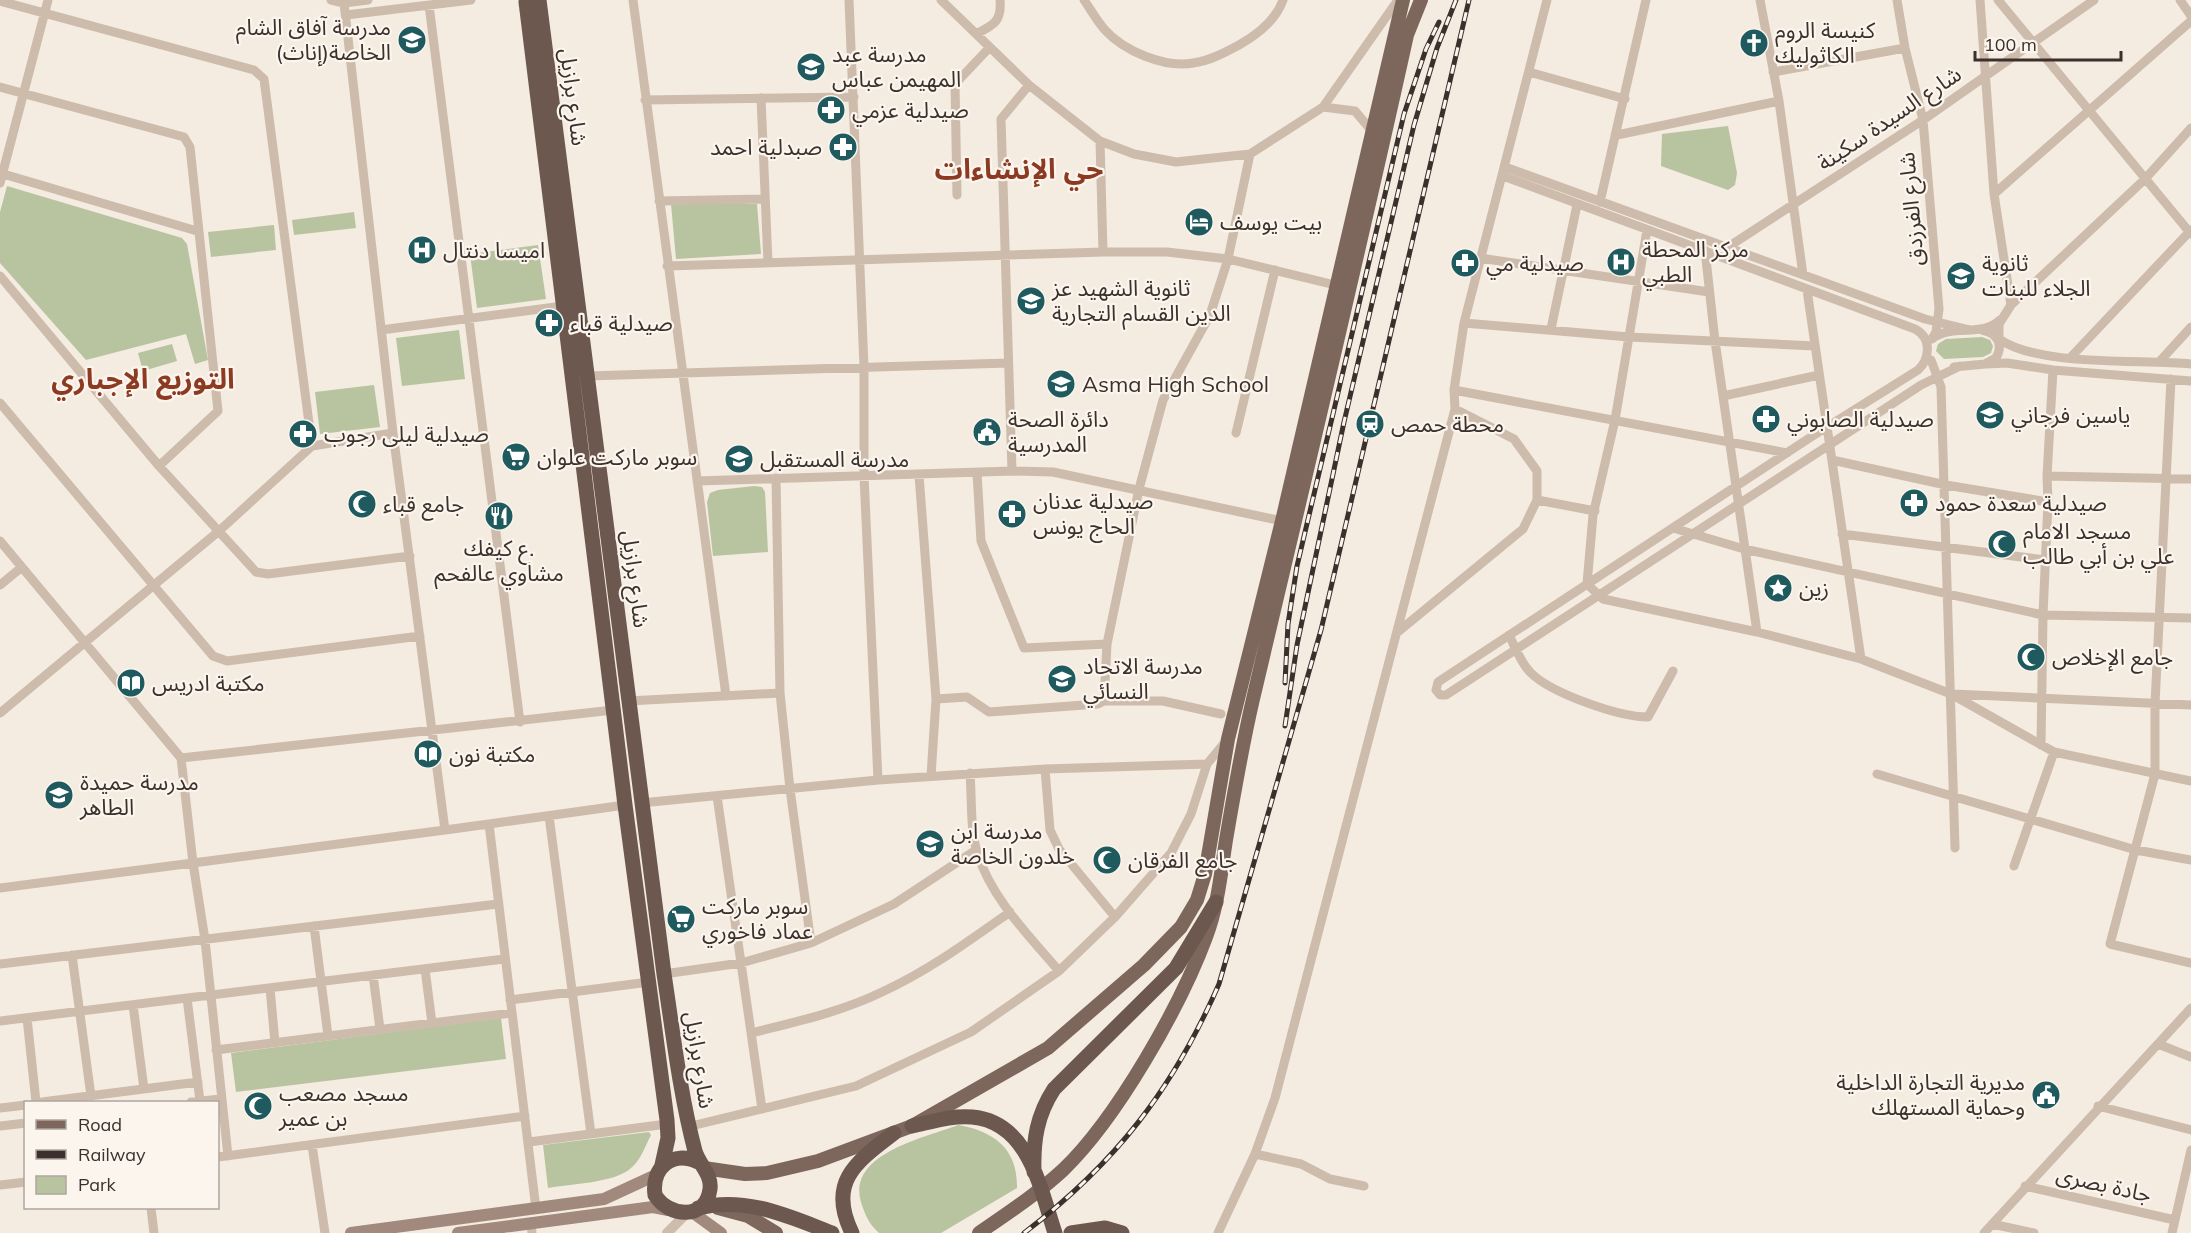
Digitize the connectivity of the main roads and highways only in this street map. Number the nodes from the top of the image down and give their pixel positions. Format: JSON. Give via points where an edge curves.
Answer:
{"nodes":[{"id":1,"x":1403,"y":0,"type":"edge"},
{"id":2,"x":1421,"y":0,"type":"edge"},
{"id":3,"x":530,"y":1,"type":"edge"},
{"id":4,"x":1216,"y":902,"type":"junction"},
{"id":5,"x":912,"y":1126,"type":"junction"},
{"id":6,"x":894,"y":1133,"type":"junction"},
{"id":7,"x":701,"y":1165,"type":"junction"},
{"id":8,"x":659,"y":1170,"type":"junction"},
{"id":9,"x":1034,"y":1172,"type":"junction"},
{"id":10,"x":668,"y":1210,"type":"junction"},
{"id":11,"x":692,"y":1211,"type":"junction"},
{"id":12,"x":532,"y":1228,"type":"edge"},
{"id":13,"x":351,"y":1233,"type":"edge"},
{"id":14,"x":458,"y":1233,"type":"edge"},
{"id":15,"x":721,"y":1233,"type":"edge"},
{"id":16,"x":776,"y":1233,"type":"edge"},
{"id":17,"x":832,"y":1233,"type":"edge"},
{"id":18,"x":852,"y":1233,"type":"edge"},
{"id":19,"x":979,"y":1233,"type":"edge"},
{"id":20,"x":1055,"y":1233,"type":"edge"},
{"id":21,"x":1071,"y":1233,"type":"edge"},
{"id":22,"x":1122,"y":1233,"type":"edge"}],
"edges":[{"from":1,"to":5,"type":"main road","via":[[1228,740],[1197,900],[1181,927],[1144,965],[1048,1048]]},
{"from":2,"to":4,"type":"main road","via":[[1407,35],[1239,759]]},
{"from":3,"to":7,"type":"highway","name":"شارع برازيل","via":[[588,376],[664,974],[687,1127]]},
{"from":3,"to":8,"type":"highway","name":"شارع برازيل","via":[[563,306],[667,1124],[668,1138]]},
{"from":4,"to":9,"type":"highway","via":[[1176,969],[1054,1089],[1041,1109]]},
{"from":4,"to":19,"type":"main road","via":[[1207,936],[1179,997],[1116,1104],[1064,1168],[1029,1199]]},
{"from":5,"to":6,"type":"main road"},
{"from":5,"to":9,"type":"highway","via":[[970,1116],[986,1119],[1018,1139]]},
{"from":6,"to":7,"type":"main road","via":[[818,1161],[767,1173],[733,1173]]},
{"from":6,"to":18,"type":"highway","via":[[858,1160],[847,1176],[842,1194],[845,1218]]},
{"from":7,"to":8,"type":"highway","via":[[680,1157]]},
{"from":7,"to":11,"type":"highway","via":[[709,1178],[710,1190],[706,1200]]},
{"from":8,"to":10,"type":"highway","via":[[656,1195]]},
{"from":8,"to":13,"type":"main road","via":[[604,1199]]},
{"from":9,"to":20,"type":"highway"},
{"from":10,"to":11,"type":"highway"},
{"from":10,"to":12,"type":"main road","via":[[653,1207]]},
{"from":11,"to":15,"type":"main road"},
{"from":11,"to":16,"type":"main road","via":[[727,1209]]},
{"from":11,"to":17,"type":"highway","via":[[715,1203],[736,1203],[768,1209]]},
{"from":12,"to":14,"type":"main road"},
{"from":21,"to":22,"type":"highway","via":[[1105,1228]]}]}
